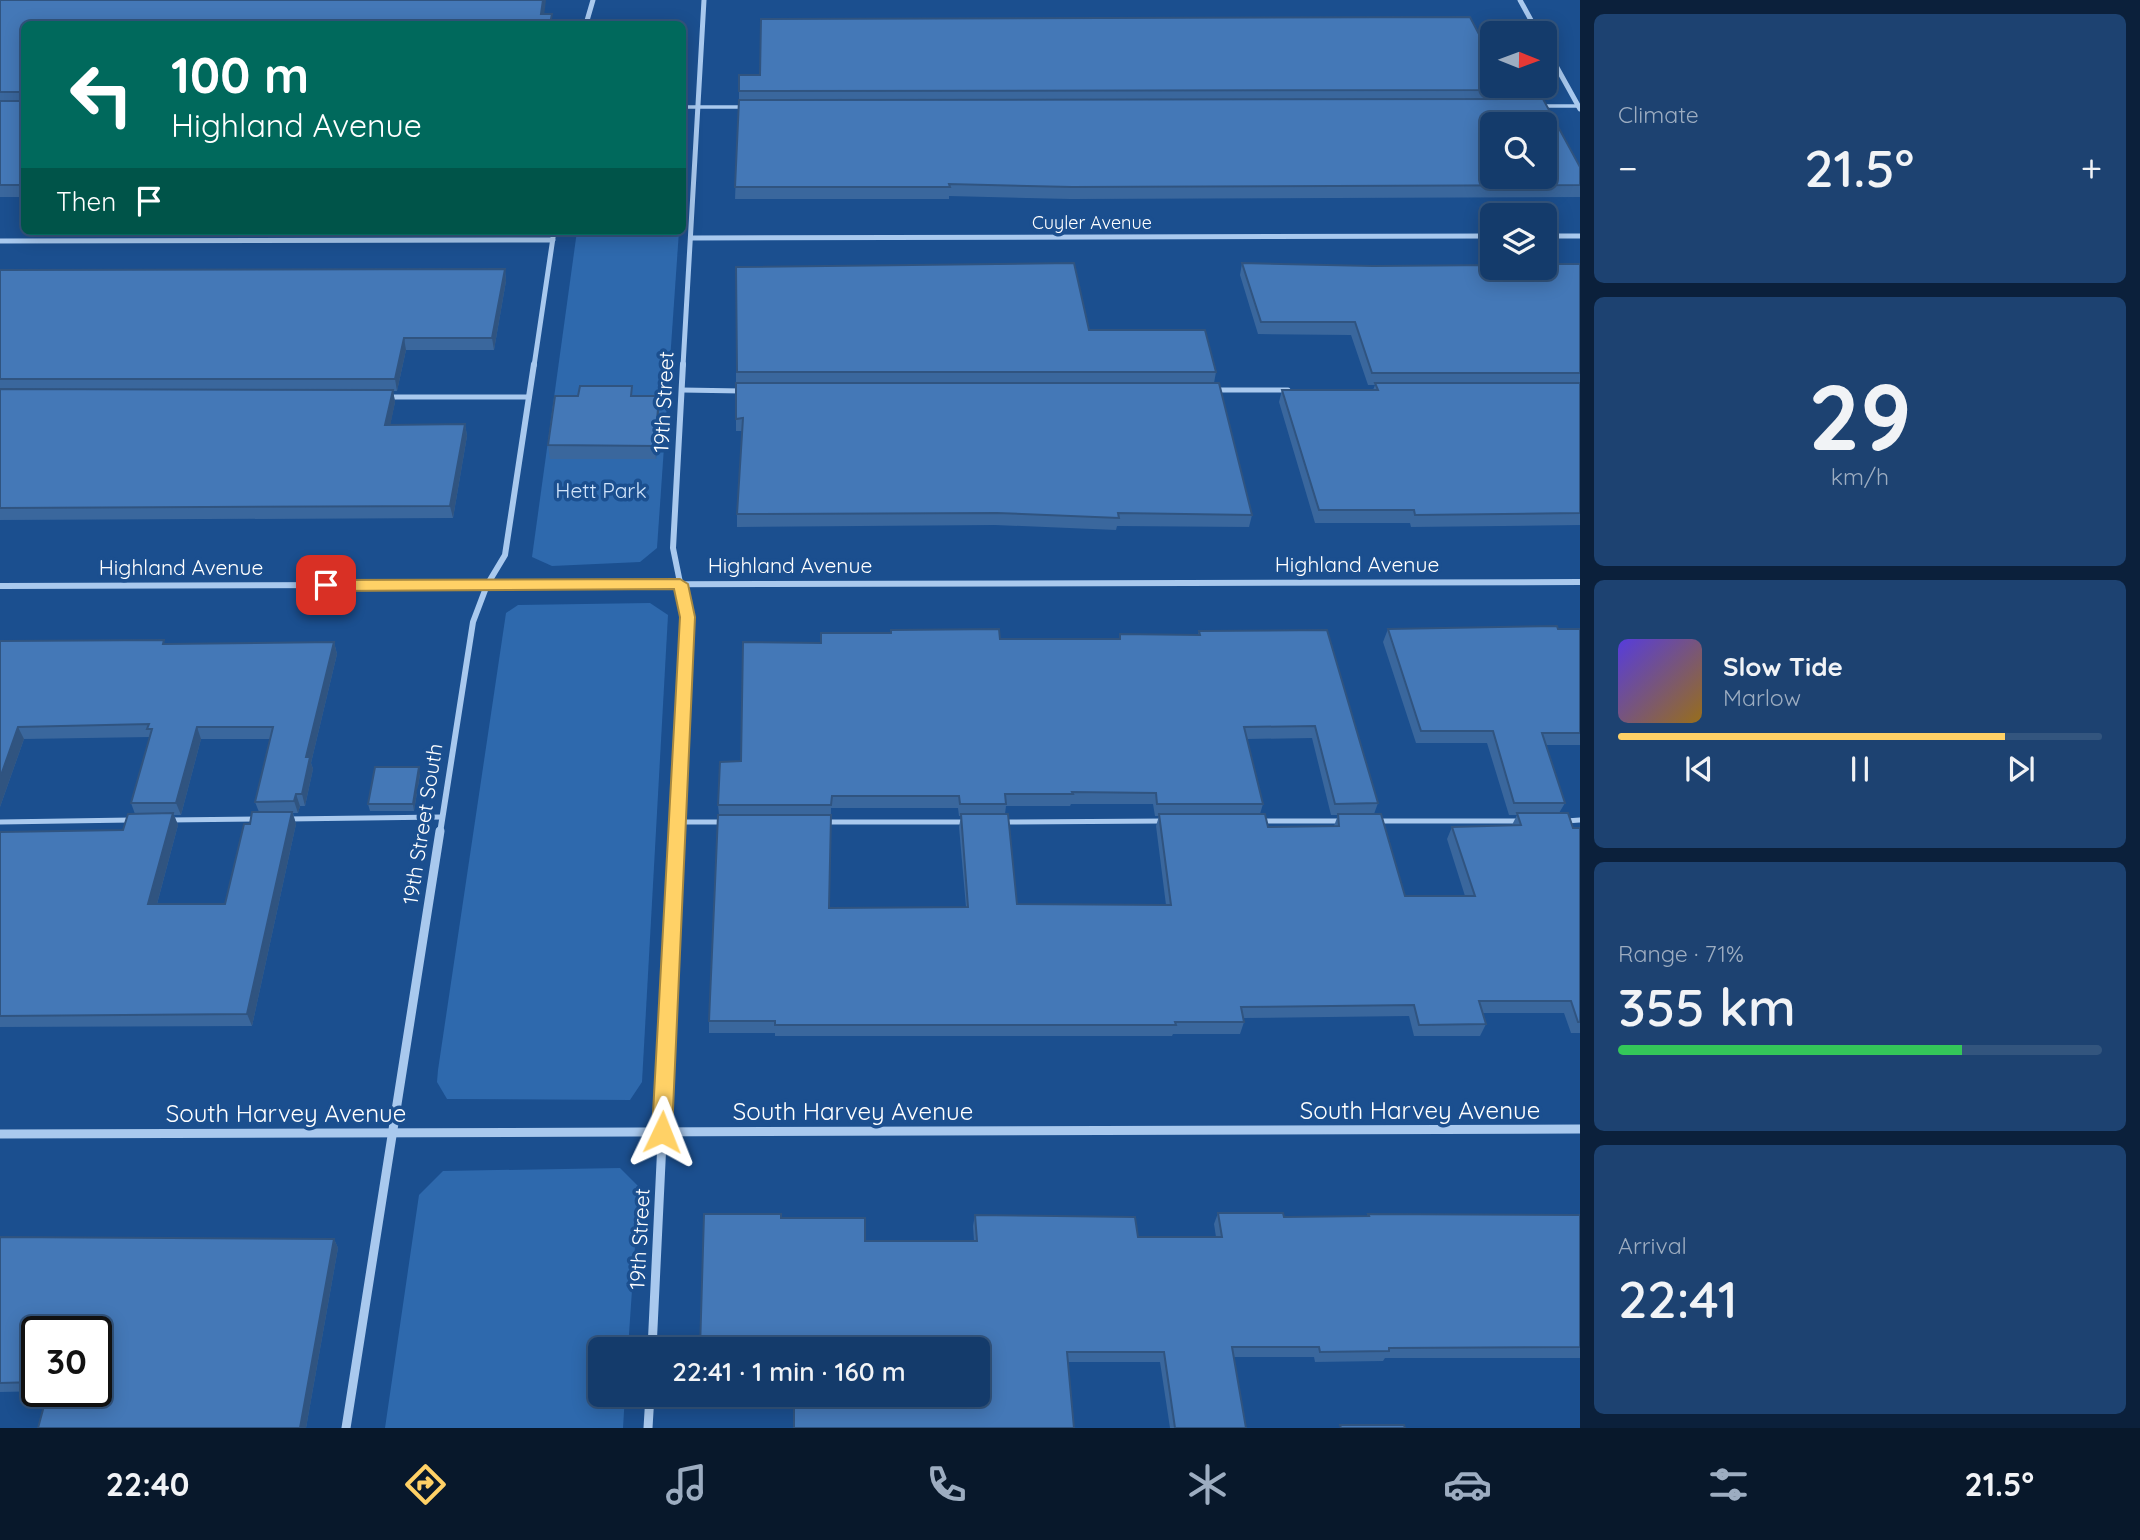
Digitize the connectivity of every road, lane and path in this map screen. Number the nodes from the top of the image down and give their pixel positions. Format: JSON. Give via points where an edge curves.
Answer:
{"nodes":[{"id":1,"x":593,"y":0,"type":"edge"},
{"id":2,"x":704,"y":0,"type":"edge"},
{"id":3,"x":1520,"y":0,"type":"edge"},
{"id":4,"x":587,"y":21,"type":"edge"},
{"id":5,"x":1531,"y":21,"type":"edge"},
{"id":6,"x":1558,"y":69,"type":"edge"},
{"id":7,"x":1529,"y":106,"type":"edge"},
{"id":8,"x":686,"y":107,"type":"edge"},
{"id":9,"x":698,"y":107,"type":"junction"},
{"id":10,"x":746,"y":107,"type":"edge"},
{"id":11,"x":1580,"y":107,"type":"edge"},
{"id":12,"x":554,"y":235,"type":"edge"},
{"id":13,"x":1480,"y":236,"type":"edge"},
{"id":14,"x":1557,"y":236,"type":"edge"},
{"id":15,"x":1580,"y":236,"type":"edge"},
{"id":16,"x":691,"y":238,"type":"junction"},
{"id":17,"x":553,"y":240,"type":"junction"},
{"id":18,"x":0,"y":241,"type":"edge"},
{"id":19,"x":682,"y":390,"type":"junction"},
{"id":20,"x":1206,"y":390,"type":"edge"},
{"id":21,"x":1289,"y":390,"type":"edge"},
{"id":22,"x":749,"y":391,"type":"edge"},
{"id":23,"x":384,"y":397,"type":"edge"},
{"id":24,"x":529,"y":397,"type":"junction"},
{"id":25,"x":1580,"y":582,"type":"edge"},
{"id":26,"x":680,"y":584,"type":"junction"},
{"id":27,"x":487,"y":585,"type":"junction"},
{"id":28,"x":0,"y":586,"type":"edge"},
{"id":29,"x":442,"y":817,"type":"junction"},
{"id":30,"x":272,"y":819,"type":"edge"},
{"id":31,"x":285,"y":819,"type":"edge"},
{"id":32,"x":136,"y":820,"type":"edge"},
{"id":33,"x":163,"y":820,"type":"edge"},
{"id":34,"x":1580,"y":820,"type":"edge"},
{"id":35,"x":1178,"y":821,"type":"edge"},
{"id":36,"x":1248,"y":821,"type":"edge"},
{"id":37,"x":1345,"y":821,"type":"edge"},
{"id":38,"x":1372,"y":821,"type":"edge"},
{"id":39,"x":1525,"y":821,"type":"edge"},
{"id":40,"x":1552,"y":821,"type":"edge"},
{"id":41,"x":0,"y":822,"type":"edge"},
{"id":42,"x":677,"y":822,"type":"junction"},
{"id":43,"x":735,"y":822,"type":"edge"},
{"id":44,"x":818,"y":822,"type":"edge"},
{"id":45,"x":971,"y":822,"type":"edge"},
{"id":46,"x":998,"y":822,"type":"edge"},
{"id":47,"x":1580,"y":1129,"type":"edge"},
{"id":48,"x":662,"y":1132,"type":"junction"},
{"id":49,"x":393,"y":1133,"type":"junction"},
{"id":50,"x":0,"y":1134,"type":"edge"},
{"id":51,"x":653,"y":1337,"type":"edge"},
{"id":52,"x":649,"y":1407,"type":"edge"},
{"id":53,"x":346,"y":1428,"type":"edge"},
{"id":54,"x":648,"y":1428,"type":"edge"}],
"edges":[{"from":1,"to":4,"type":"street"},
{"from":2,"to":9,"type":"street","name":"19th Street"},
{"from":3,"to":5,"type":"street"},
{"from":6,"to":11,"type":"street"},
{"from":7,"to":11,"type":"lane"},
{"from":8,"to":9,"type":"lane"},
{"from":9,"to":10,"type":"lane"},
{"from":9,"to":16,"type":"street","name":"19th Street"},
{"from":12,"to":17,"type":"street","name":"19th Street South"},
{"from":13,"to":16,"type":"street","name":"Cuyler Avenue"},
{"from":14,"to":15,"type":"street"},
{"from":16,"to":19,"type":"street","name":"19th Street"},
{"from":17,"to":18,"type":"street"},
{"from":17,"to":24,"type":"street","name":"19th Street South"},
{"from":19,"to":22,"type":"lane"},
{"from":19,"to":26,"type":"street","name":"19th Street","via":[[673,548]]},
{"from":20,"to":21,"type":"lane"},
{"from":23,"to":24,"type":"lane"},
{"from":24,"to":27,"type":"street","name":"19th Street South","via":[[505,555]]},
{"from":25,"to":26,"type":"street","name":"Highland Avenue"},
{"from":26,"to":27,"type":"street","name":"Highland Avenue"},
{"from":26,"to":42,"type":"street","name":"19th Street","via":[[687,617]]},
{"from":27,"to":28,"type":"street","name":"Highland Avenue"},
{"from":27,"to":29,"type":"street","name":"19th Street South","via":[[473,622]]},
{"from":29,"to":31,"type":"lane"},
{"from":29,"to":49,"type":"street","name":"19th Street South"},
{"from":30,"to":33,"type":"lane"},
{"from":32,"to":41,"type":"lane"},
{"from":34,"to":40,"type":"lane"},
{"from":35,"to":46,"type":"lane"},
{"from":36,"to":37,"type":"lane"},
{"from":38,"to":39,"type":"lane"},
{"from":42,"to":43,"type":"lane"},
{"from":42,"to":48,"type":"street","name":"19th Street"},
{"from":44,"to":45,"type":"lane"},
{"from":47,"to":48,"type":"street","name":"South Harvey Avenue"},
{"from":48,"to":49,"type":"street","name":"South Harvey Avenue"},
{"from":48,"to":51,"type":"street","name":"19th Street"},
{"from":49,"to":50,"type":"street","name":"South Harvey Avenue"},
{"from":49,"to":53,"type":"street","name":"19th Street South"},
{"from":52,"to":54,"type":"street"}]}
